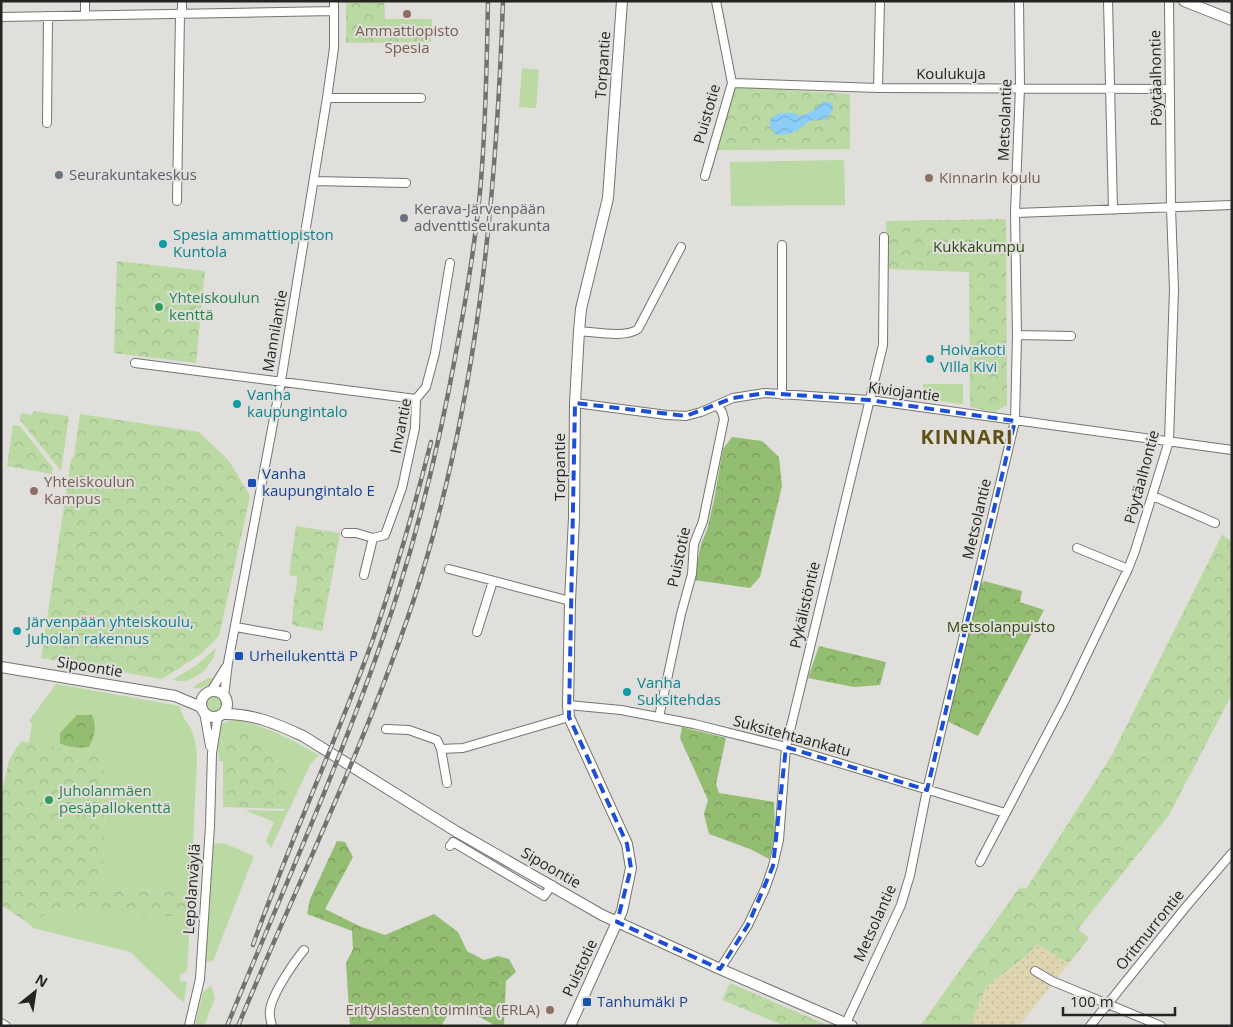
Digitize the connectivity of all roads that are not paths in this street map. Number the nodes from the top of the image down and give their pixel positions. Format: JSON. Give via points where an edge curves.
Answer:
{"nodes":[{"id":1,"x":85,"y":1,"type":"edge"},
{"id":2,"x":182,"y":1,"type":"edge"},
{"id":3,"x":334,"y":1,"type":"edge"},
{"id":4,"x":622,"y":1,"type":"edge"},
{"id":5,"x":716,"y":1,"type":"edge"},
{"id":6,"x":880,"y":1,"type":"edge"},
{"id":7,"x":1019,"y":1,"type":"edge"},
{"id":8,"x":1108,"y":1,"type":"edge"},
{"id":9,"x":1169,"y":1,"type":"edge"},
{"id":10,"x":1184,"y":1,"type":"edge"},
{"id":11,"x":334,"y":11,"type":"junction"},
{"id":12,"x":181,"y":13,"type":"junction"},
{"id":13,"x":85,"y":15,"type":"junction"},
{"id":14,"x":48,"y":16,"type":"junction"},
{"id":15,"x":1,"y":17,"type":"edge"},
{"id":16,"x":1232,"y":20,"type":"edge"},
{"id":17,"x":732,"y":83,"type":"junction"},
{"id":18,"x":878,"y":88,"type":"junction"},
{"id":19,"x":1020,"y":88,"type":"junction"},
{"id":20,"x":1110,"y":89,"type":"junction"},
{"id":21,"x":1170,"y":89,"type":"junction"},
{"id":22,"x":327,"y":98,"type":"junction"},
{"id":23,"x":421,"y":98,"type":"dead end"},
{"id":24,"x":47,"y":123,"type":"dead end"},
{"id":25,"x":705,"y":176,"type":"dead end"},
{"id":26,"x":314,"y":181,"type":"junction"},
{"id":27,"x":406,"y":183,"type":"dead end"},
{"id":28,"x":177,"y":200,"type":"dead end"},
{"id":29,"x":1232,"y":205,"type":"edge"},
{"id":30,"x":1171,"y":208,"type":"junction"},
{"id":31,"x":1113,"y":210,"type":"junction"},
{"id":32,"x":1015,"y":213,"type":"junction"},
{"id":33,"x":884,"y":237,"type":"dead end"},
{"id":34,"x":782,"y":245,"type":"dead end"},
{"id":35,"x":681,"y":246,"type":"dead end"},
{"id":36,"x":450,"y":263,"type":"dead end"},
{"id":37,"x":579,"y":331,"type":"junction"},
{"id":38,"x":1017,"y":335,"type":"junction"},
{"id":39,"x":1071,"y":336,"type":"dead end"},
{"id":40,"x":135,"y":362,"type":"dead end"},
{"id":41,"x":281,"y":381,"type":"junction"},
{"id":42,"x":782,"y":395,"type":"junction"},
{"id":43,"x":416,"y":399,"type":"junction"},
{"id":44,"x":868,"y":400,"type":"junction"},
{"id":45,"x":575,"y":403,"type":"junction"},
{"id":46,"x":717,"y":405,"type":"junction"},
{"id":47,"x":1014,"y":421,"type":"junction"},
{"id":48,"x":1169,"y":441,"type":"junction"},
{"id":49,"x":1232,"y":450,"type":"edge"},
{"id":50,"x":1153,"y":496,"type":"junction"},
{"id":51,"x":1215,"y":523,"type":"dead end"},
{"id":52,"x":346,"y":533,"type":"dead end"},
{"id":53,"x":373,"y":538,"type":"junction"},
{"id":54,"x":1077,"y":548,"type":"dead end"},
{"id":55,"x":449,"y":569,"type":"dead end"},
{"id":56,"x":1128,"y":569,"type":"junction"},
{"id":57,"x":364,"y":575,"type":"dead end"},
{"id":58,"x":493,"y":581,"type":"junction"},
{"id":59,"x":570,"y":601,"type":"junction"},
{"id":60,"x":236,"y":627,"type":"junction"},
{"id":61,"x":477,"y":632,"type":"dead end"},
{"id":62,"x":286,"y":636,"type":"dead end"},
{"id":63,"x":228,"y":663,"type":"junction"},
{"id":64,"x":1,"y":667,"type":"edge"},
{"id":65,"x":209,"y":692,"type":"junction"},
{"id":66,"x":175,"y":696,"type":"junction"},
{"id":67,"x":226,"y":698,"type":"junction"},
{"id":68,"x":568,"y":705,"type":"junction"},
{"id":69,"x":203,"y":709,"type":"junction"},
{"id":70,"x":220,"y":715,"type":"junction"},
{"id":71,"x":247,"y":715,"type":"junction"},
{"id":72,"x":569,"y":717,"type":"junction"},
{"id":73,"x":659,"y":717,"type":"junction"},
{"id":74,"x":386,"y":729,"type":"dead end"},
{"id":75,"x":786,"y":747,"type":"junction"},
{"id":76,"x":441,"y":749,"type":"junction"},
{"id":77,"x":212,"y":753,"type":"junction"},
{"id":78,"x":447,"y":783,"type":"dead end"},
{"id":79,"x":927,"y":790,"type":"junction"},
{"id":80,"x":1005,"y":813,"type":"junction"},
{"id":81,"x":450,"y":846,"type":"dead end"},
{"id":82,"x":1232,"y":853,"type":"edge"},
{"id":83,"x":980,"y":862,"type":"dead end"},
{"id":84,"x":552,"y":886,"type":"junction"},
{"id":85,"x":617,"y":922,"type":"junction"},
{"id":86,"x":304,"y":950,"type":"dead end"},
{"id":87,"x":720,"y":969,"type":"junction"},
{"id":88,"x":1035,"y":971,"type":"dead end"},
{"id":89,"x":1108,"y":1004,"type":"junction"},
{"id":90,"x":1,"y":1023,"type":"edge"},
{"id":91,"x":849,"y":1024,"type":"edge"},
{"id":92,"x":6,"y":1026,"type":"edge"},
{"id":93,"x":189,"y":1026,"type":"edge"},
{"id":94,"x":272,"y":1026,"type":"edge"},
{"id":95,"x":570,"y":1026,"type":"edge"},
{"id":96,"x":1090,"y":1026,"type":"edge"},
{"id":97,"x":1161,"y":1026,"type":"edge"}],
"edges":[{"from":1,"to":13,"type":"street"},
{"from":2,"to":12,"type":"street"},
{"from":3,"to":11,"type":"street","name":"Mannilantie"},
{"from":4,"to":37,"type":"street","name":"Torpantie","via":[[608,198],[581,309]]},
{"from":5,"to":17,"type":"street","name":"Puistotie"},
{"from":6,"to":18,"type":"street"},
{"from":7,"to":19,"type":"street","name":"Metsolantie"},
{"from":8,"to":20,"type":"street"},
{"from":9,"to":21,"type":"street","name":"Pöytäalhontie"},
{"from":10,"to":16,"type":"street"},
{"from":11,"to":12,"type":"street"},
{"from":11,"to":22,"type":"street","name":"Mannilantie","via":[[334,48]]},
{"from":12,"to":13,"type":"street"},
{"from":12,"to":28,"type":"street"},
{"from":13,"to":14,"type":"street"},
{"from":14,"to":15,"type":"street"},
{"from":14,"to":24,"type":"street"},
{"from":17,"to":18,"type":"street","name":"Koulukuja"},
{"from":17,"to":25,"type":"street","name":"Puistotie"},
{"from":18,"to":19,"type":"street","name":"Koulukuja"},
{"from":19,"to":20,"type":"street","name":"Koulukuja"},
{"from":19,"to":32,"type":"street","name":"Metsolantie"},
{"from":20,"to":21,"type":"street","name":"Koulukuja"},
{"from":20,"to":31,"type":"street"},
{"from":21,"to":30,"type":"street","name":"Pöytäalhontie"},
{"from":22,"to":23,"type":"street"},
{"from":22,"to":26,"type":"street","name":"Mannilantie"},
{"from":26,"to":27,"type":"street"},
{"from":26,"to":41,"type":"street","name":"Mannilantie"},
{"from":29,"to":30,"type":"street"},
{"from":30,"to":31,"type":"street"},
{"from":30,"to":48,"type":"street","name":"Pöytäalhontie","via":[[1174,289]]},
{"from":31,"to":32,"type":"street"},
{"from":32,"to":38,"type":"street","name":"Metsolantie"},
{"from":33,"to":44,"type":"street","name":"Pykälistöntie","via":[[883,345]]},
{"from":34,"to":42,"type":"street"},
{"from":35,"to":37,"type":"street","via":[[638,328],[624,333]]},
{"from":36,"to":43,"type":"street","name":"Invantie","via":[[435,353],[426,387]]},
{"from":37,"to":45,"type":"street","name":"Torpantie"},
{"from":38,"to":39,"type":"street"},
{"from":38,"to":47,"type":"street","name":"Metsolantie"},
{"from":40,"to":41,"type":"street"},
{"from":41,"to":43,"type":"street"},
{"from":41,"to":60,"type":"street","name":"Mannilantie"},
{"from":42,"to":44,"type":"street","name":"Kiviojantie"},
{"from":42,"to":46,"type":"street","name":"Kiviojantie","via":[[747,395]]},
{"from":43,"to":53,"type":"street","name":"Invantie","via":[[415,428],[402,488],[385,535]]},
{"from":44,"to":47,"type":"street","name":"Kiviojantie"},
{"from":44,"to":75,"type":"street","name":"Pykälistöntie"},
{"from":45,"to":46,"type":"street","name":"Kiviojantie","via":[[686,416]]},
{"from":45,"to":59,"type":"street","name":"Torpantie"},
{"from":46,"to":73,"type":"street","name":"Puistotie","via":[[724,419],[707,502],[694,544],[692,574]]},
{"from":47,"to":48,"type":"street","name":"Kiviojantie"},
{"from":47,"to":79,"type":"street","name":"Metsolantie"},
{"from":48,"to":49,"type":"street","name":"Kiviojantie"},
{"from":48,"to":50,"type":"street","name":"Pöytäalhontie"},
{"from":50,"to":51,"type":"street"},
{"from":50,"to":56,"type":"street","name":"Pöytäalhontie"},
{"from":52,"to":53,"type":"street"},
{"from":53,"to":57,"type":"street"},
{"from":54,"to":56,"type":"street"},
{"from":55,"to":58,"type":"street"},
{"from":56,"to":80,"type":"street","name":"Pöytäalhontie","via":[[1064,702]]},
{"from":58,"to":59,"type":"street"},
{"from":58,"to":61,"type":"street"},
{"from":59,"to":68,"type":"street","name":"Torpantie"},
{"from":60,"to":62,"type":"street"},
{"from":60,"to":63,"type":"street","name":"Mannilantie"},
{"from":63,"to":65,"type":"street","name":"Mannilantie"},
{"from":63,"to":67,"type":"street","name":"Mannilantie"},
{"from":64,"to":66,"type":"street","name":"Sipoontie"},
{"from":65,"to":66,"type":"street","name":"Sipoontie"},
{"from":65,"to":67,"type":"street","via":[[221,692]]},
{"from":65,"to":69,"type":"street","via":[[203,697]]},
{"from":66,"to":69,"type":"street","name":"Sipoontie"},
{"from":67,"to":70,"type":"street","via":[[226,710]]},
{"from":67,"to":71,"type":"street","name":"Sipoontie"},
{"from":68,"to":72,"type":"street","name":"Torpantie"},
{"from":68,"to":73,"type":"street","name":"Suksitehtaankatu"},
{"from":69,"to":70,"type":"street","via":[[212,716]]},
{"from":69,"to":77,"type":"street","name":"Lepolanväylä"},
{"from":70,"to":71,"type":"street","name":"Sipoontie"},
{"from":70,"to":77,"type":"street","name":"Lepolanväylä"},
{"from":71,"to":84,"type":"street","name":"Sipoontie","via":[[303,736],[457,832]]},
{"from":72,"to":76,"type":"street","via":[[463,748]]},
{"from":72,"to":85,"type":"street","name":"Torpantie","via":[[627,844],[631,868]]},
{"from":73,"to":75,"type":"street","name":"Suksitehtaankatu"},
{"from":74,"to":76,"type":"street","via":[[409,730],[436,740]]},
{"from":75,"to":79,"type":"street","name":"Suksitehtaankatu"},
{"from":75,"to":87,"type":"street","name":"Pykälistöntie","via":[[779,840],[773,866],[748,925]]},
{"from":76,"to":78,"type":"street"},
{"from":77,"to":93,"type":"street","name":"Lepolanväylä","via":[[200,979]]},
{"from":79,"to":80,"type":"street","name":"Suksitehtaankatu"},
{"from":79,"to":91,"type":"street","name":"Metsolantie","via":[[901,905]]},
{"from":80,"to":83,"type":"street","name":"Pöytäalhontie"},
{"from":81,"to":84,"type":"street","via":[[453,842],[544,896]]},
{"from":82,"to":89,"type":"street","name":"Oritmurrontie"},
{"from":84,"to":85,"type":"street","name":"Sipoontie"},
{"from":85,"to":87,"type":"street","name":"Sipoontie"},
{"from":85,"to":95,"type":"street","name":"Puistotie"},
{"from":86,"to":94,"type":"street","via":[[282,982],[270,1009]]},
{"from":87,"to":91,"type":"street","name":"Sipoontie"},
{"from":88,"to":89,"type":"street"},
{"from":89,"to":96,"type":"street","name":"Oritmurrontie"},
{"from":89,"to":97,"type":"street"},
{"from":90,"to":92,"type":"street"}]}
